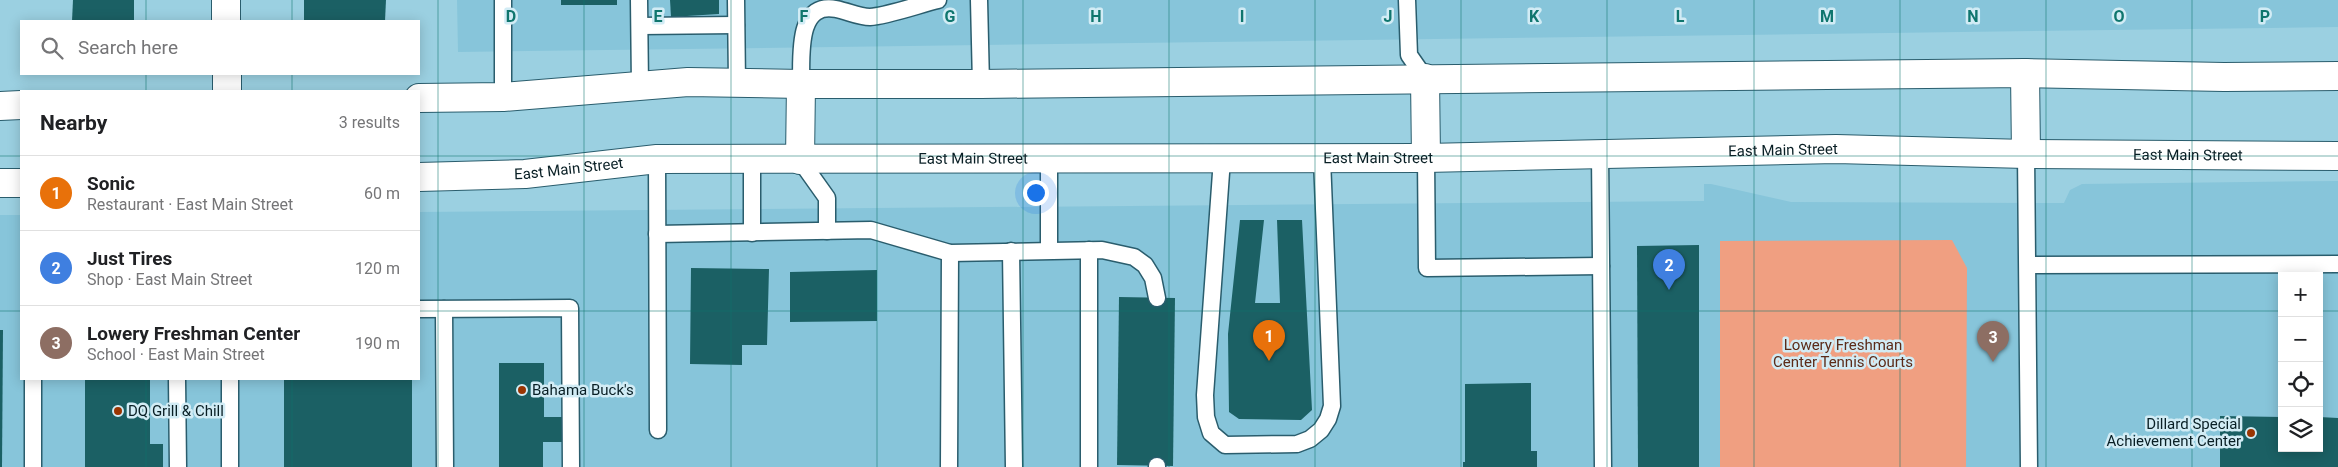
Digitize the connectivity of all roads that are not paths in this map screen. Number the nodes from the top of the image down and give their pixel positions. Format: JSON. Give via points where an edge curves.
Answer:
{"nodes":[{"id":1,"x":226,"y":0,"type":"edge"},
{"id":2,"x":503,"y":0,"type":"edge"},
{"id":3,"x":639,"y":0,"type":"edge"},
{"id":4,"x":736,"y":0,"type":"edge"},
{"id":5,"x":938,"y":0,"type":"edge"},
{"id":6,"x":980,"y":0,"type":"edge"},
{"id":7,"x":1407,"y":0,"type":"edge"},
{"id":8,"x":226,"y":20,"type":"edge"},
{"id":9,"x":736,"y":25,"type":"junction"},
{"id":10,"x":640,"y":26,"type":"junction"},
{"id":11,"x":2025,"y":74,"type":"junction"},
{"id":12,"x":227,"y":75,"type":"edge"},
{"id":13,"x":2338,"y":76,"type":"edge"},
{"id":14,"x":1425,"y":78,"type":"junction"},
{"id":15,"x":737,"y":83,"type":"junction"},
{"id":16,"x":801,"y":84,"type":"junction"},
{"id":17,"x":981,"y":84,"type":"junction"},
{"id":18,"x":640,"y":86,"type":"junction"},
{"id":19,"x":227,"y":90,"type":"edge"},
{"id":20,"x":503,"y":97,"type":"junction"},
{"id":21,"x":420,"y":98,"type":"edge"},
{"id":22,"x":20,"y":105,"type":"edge"},
{"id":23,"x":0,"y":106,"type":"edge"},
{"id":24,"x":2026,"y":154,"type":"junction"},
{"id":25,"x":1600,"y":155,"type":"junction"},
{"id":26,"x":2338,"y":156,"type":"edge"},
{"id":27,"x":1426,"y":158,"type":"junction"},
{"id":28,"x":657,"y":159,"type":"junction"},
{"id":29,"x":1222,"y":159,"type":"junction"},
{"id":30,"x":1322,"y":159,"type":"junction"},
{"id":31,"x":752,"y":160,"type":"junction"},
{"id":32,"x":800,"y":160,"type":"junction"},
{"id":33,"x":1049,"y":160,"type":"junction"},
{"id":34,"x":420,"y":177,"type":"edge"},
{"id":35,"x":0,"y":183,"type":"edge"},
{"id":36,"x":20,"y":183,"type":"edge"},
{"id":37,"x":827,"y":231,"type":"junction"},
{"id":38,"x":752,"y":233,"type":"junction"},
{"id":39,"x":658,"y":234,"type":"junction"},
{"id":40,"x":1049,"y":250,"type":"junction"},
{"id":41,"x":1089,"y":250,"type":"junction"},
{"id":42,"x":1011,"y":251,"type":"junction"},
{"id":43,"x":950,"y":253,"type":"junction"},
{"id":44,"x":2338,"y":264,"type":"edge"},
{"id":45,"x":2028,"y":265,"type":"junction"},
{"id":46,"x":1601,"y":266,"type":"junction"},
{"id":47,"x":1157,"y":298,"type":"dead end"},
{"id":48,"x":420,"y":309,"type":"edge"},
{"id":49,"x":444,"y":309,"type":"junction"},
{"id":50,"x":33,"y":380,"type":"edge"},
{"id":51,"x":177,"y":380,"type":"edge"},
{"id":52,"x":230,"y":380,"type":"edge"},
{"id":53,"x":658,"y":430,"type":"dead end"},
{"id":54,"x":33,"y":467,"type":"edge"},
{"id":55,"x":178,"y":467,"type":"edge"},
{"id":56,"x":230,"y":467,"type":"edge"},
{"id":57,"x":445,"y":467,"type":"edge"},
{"id":58,"x":571,"y":467,"type":"edge"},
{"id":59,"x":948,"y":467,"type":"edge"},
{"id":60,"x":1014,"y":467,"type":"edge"},
{"id":61,"x":1089,"y":467,"type":"edge"},
{"id":62,"x":1603,"y":467,"type":"edge"},
{"id":63,"x":2029,"y":467,"type":"edge"}],
"edges":[{"from":1,"to":8,"type":"main road"},
{"from":2,"to":20,"type":"lane"},
{"from":3,"to":10,"type":"lane"},
{"from":4,"to":9,"type":"lane"},
{"from":5,"to":16,"type":"lane","via":[[870,17],[835,9],[825,9],[816,14],[803,29]]},
{"from":6,"to":17,"type":"lane"},
{"from":7,"to":14,"type":"lane","via":[[1409,55]]},
{"from":9,"to":10,"type":"lane"},
{"from":9,"to":15,"type":"lane"},
{"from":10,"to":18,"type":"lane"},
{"from":11,"to":13,"type":"main road"},
{"from":11,"to":14,"type":"main road"},
{"from":11,"to":24,"type":"main road"},
{"from":12,"to":19,"type":"main road"},
{"from":14,"to":17,"type":"main road"},
{"from":14,"to":27,"type":"main road"},
{"from":15,"to":16,"type":"main road"},
{"from":15,"to":18,"type":"main road","via":[[688,82]]},
{"from":16,"to":17,"type":"main road"},
{"from":16,"to":32,"type":"main road"},
{"from":18,"to":20,"type":"main road"},
{"from":20,"to":21,"type":"main road"},
{"from":22,"to":23,"type":"main road"},
{"from":24,"to":25,"type":"main road","name":"East Main Street","via":[[1836,149]]},
{"from":24,"to":26,"type":"main road","name":"East Main Street"},
{"from":24,"to":45,"type":"lane"},
{"from":25,"to":27,"type":"main road","name":"East Main Street"},
{"from":25,"to":46,"type":"lane"},
{"from":27,"to":30,"type":"main road","name":"East Main Street"},
{"from":27,"to":46,"type":"lane","via":[[1428,268]]},
{"from":28,"to":31,"type":"main road","name":"East Main Street"},
{"from":28,"to":34,"type":"main road","name":"East Main Street","via":[[524,174]]},
{"from":28,"to":39,"type":"lane"},
{"from":29,"to":30,"type":"main road","name":"East Main Street"},
{"from":29,"to":30,"type":"lane","via":[[1205,395],[1211,434],[1225,445],[1297,444],[1310,439],[1328,419],[1332,406]]},
{"from":29,"to":33,"type":"main road","name":"East Main Street"},
{"from":31,"to":32,"type":"main road","name":"East Main Street"},
{"from":31,"to":38,"type":"lane"},
{"from":32,"to":33,"type":"main road","name":"East Main Street"},
{"from":32,"to":37,"type":"lane","via":[[827,198]]},
{"from":33,"to":40,"type":"lane"},
{"from":35,"to":36,"type":"main road"},
{"from":37,"to":38,"type":"lane"},
{"from":37,"to":43,"type":"lane","via":[[871,230]]},
{"from":38,"to":39,"type":"lane"},
{"from":39,"to":53,"type":"lane"},
{"from":40,"to":41,"type":"lane"},
{"from":40,"to":42,"type":"lane"},
{"from":41,"to":47,"type":"lane","via":[[1134,257],[1145,265],[1153,278]]},
{"from":41,"to":61,"type":"lane"},
{"from":42,"to":43,"type":"lane"},
{"from":42,"to":60,"type":"lane"},
{"from":43,"to":59,"type":"lane"},
{"from":44,"to":45,"type":"lane"},
{"from":45,"to":63,"type":"lane"},
{"from":46,"to":62,"type":"lane"},
{"from":48,"to":49,"type":"lane"},
{"from":49,"to":57,"type":"lane"},
{"from":49,"to":58,"type":"lane","via":[[570,308]]},
{"from":50,"to":54,"type":"lane"},
{"from":51,"to":55,"type":"lane"},
{"from":52,"to":56,"type":"lane"}]}
